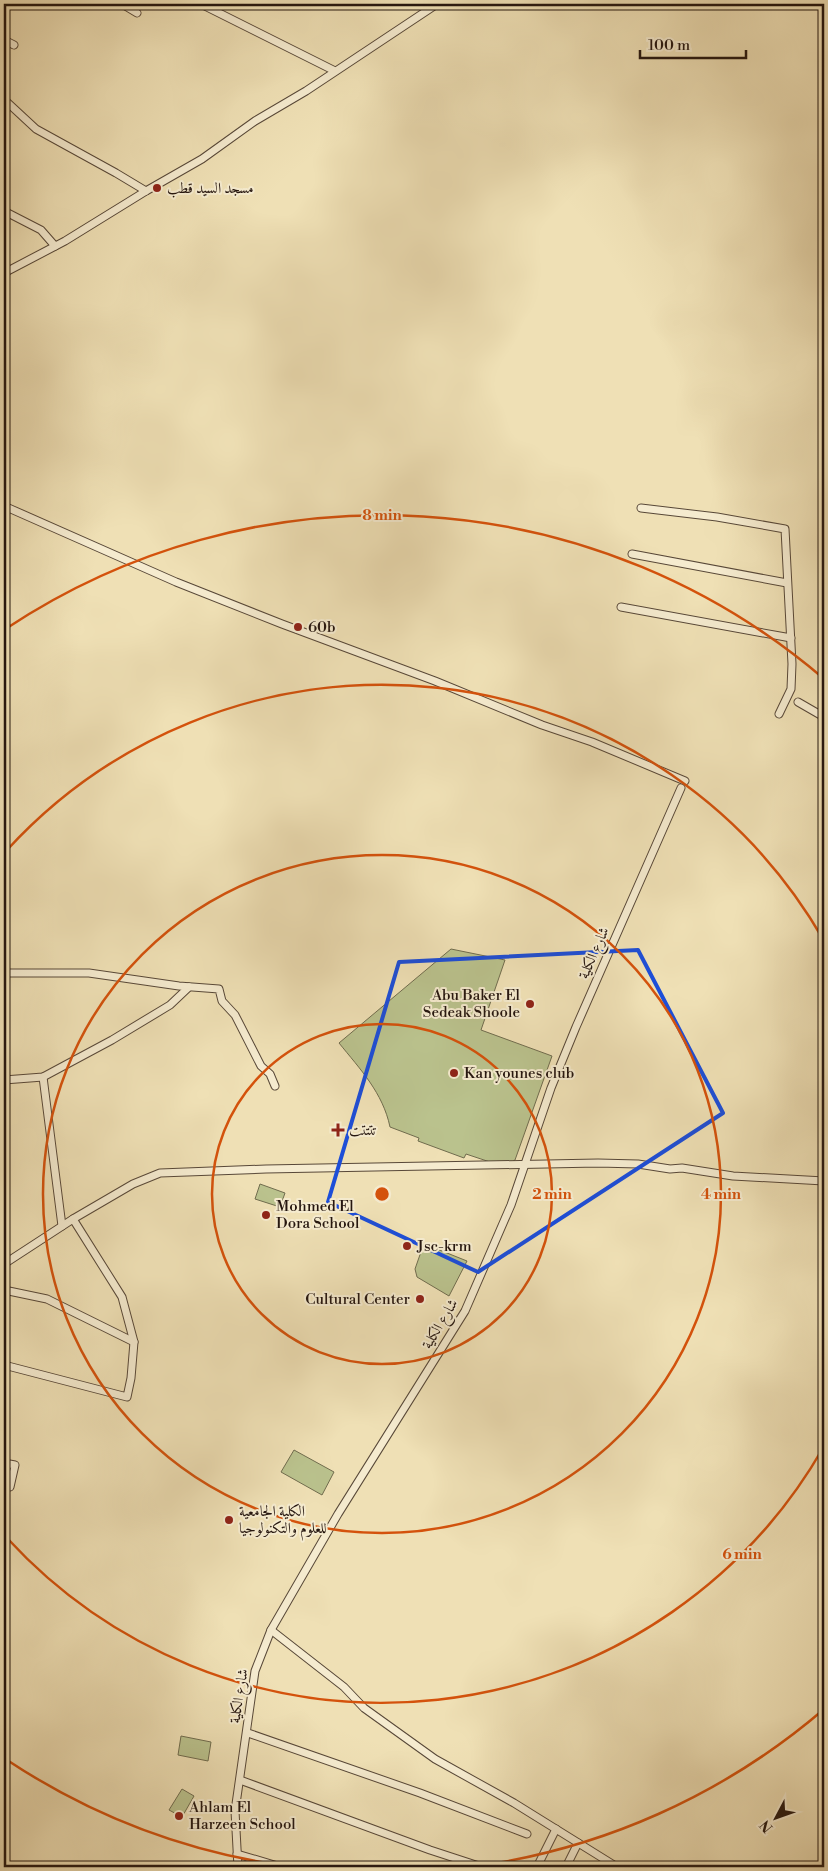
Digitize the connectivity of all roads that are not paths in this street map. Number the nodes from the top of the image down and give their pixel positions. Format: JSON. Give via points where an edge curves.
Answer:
{"nodes":[{"id":1,"x":122,"y":4,"type":"edge"},
{"id":2,"x":201,"y":4,"type":"edge"},
{"id":3,"x":437,"y":4,"type":"edge"},
{"id":4,"x":137,"y":13,"type":"dead end"},
{"id":5,"x":4,"y":40,"type":"edge"},
{"id":6,"x":14,"y":45,"type":"dead end"},
{"id":7,"x":336,"y":71,"type":"junction"},
{"id":8,"x":4,"y":103,"type":"edge"},
{"id":9,"x":146,"y":191,"type":"junction"},
{"id":10,"x":4,"y":211,"type":"edge"},
{"id":11,"x":55,"y":246,"type":"junction"},
{"id":12,"x":4,"y":273,"type":"edge"},
{"id":13,"x":4,"y":506,"type":"edge"},
{"id":14,"x":641,"y":508,"type":"dead end"},
{"id":15,"x":632,"y":554,"type":"dead end"},
{"id":16,"x":787,"y":584,"type":"junction"},
{"id":17,"x":621,"y":607,"type":"dead end"},
{"id":18,"x":791,"y":638,"type":"junction"},
{"id":19,"x":798,"y":702,"type":"dead end"},
{"id":20,"x":779,"y":714,"type":"dead end"},
{"id":21,"x":824,"y":717,"type":"edge"},
{"id":22,"x":685,"y":781,"type":"dead end"},
{"id":23,"x":681,"y":788,"type":"dead end"},
{"id":24,"x":4,"y":973,"type":"edge"},
{"id":25,"x":189,"y":987,"type":"junction"},
{"id":26,"x":43,"y":1077,"type":"junction"},
{"id":27,"x":4,"y":1080,"type":"edge"},
{"id":28,"x":275,"y":1086,"type":"dead end"},
{"id":29,"x":525,"y":1165,"type":"junction"},
{"id":30,"x":824,"y":1181,"type":"edge"},
{"id":31,"x":73,"y":1219,"type":"junction"},
{"id":32,"x":62,"y":1226,"type":"junction"},
{"id":33,"x":4,"y":1264,"type":"edge"},
{"id":34,"x":4,"y":1290,"type":"edge"},
{"id":35,"x":134,"y":1342,"type":"junction"},
{"id":36,"x":4,"y":1365,"type":"edge"},
{"id":37,"x":4,"y":1462,"type":"edge"},
{"id":38,"x":10,"y":1488,"type":"dead end"},
{"id":39,"x":270,"y":1630,"type":"junction"},
{"id":40,"x":248,"y":1733,"type":"junction"},
{"id":41,"x":240,"y":1780,"type":"junction"},
{"id":42,"x":556,"y":1829,"type":"junction"},
{"id":43,"x":527,"y":1834,"type":"dead end"},
{"id":44,"x":578,"y":1843,"type":"junction"},
{"id":45,"x":238,"y":1854,"type":"junction"},
{"id":46,"x":238,"y":1867,"type":"edge"},
{"id":47,"x":281,"y":1867,"type":"edge"},
{"id":48,"x":482,"y":1867,"type":"edge"},
{"id":49,"x":537,"y":1867,"type":"edge"},
{"id":50,"x":566,"y":1867,"type":"edge"},
{"id":51,"x":617,"y":1867,"type":"edge"}],
"edges":[{"from":1,"to":4,"type":"street"},
{"from":2,"to":7,"type":"street"},
{"from":3,"to":7,"type":"street"},
{"from":5,"to":6,"type":"street"},
{"from":7,"to":9,"type":"street","via":[[202,159]]},
{"from":8,"to":9,"type":"street","via":[[8,103],[36,129]]},
{"from":9,"to":11,"type":"street"},
{"from":10,"to":11,"type":"street","via":[[41,230]]},
{"from":11,"to":12,"type":"street"},
{"from":13,"to":22,"type":"street","via":[[176,582]]},
{"from":14,"to":16,"type":"street","via":[[786,529]]},
{"from":15,"to":16,"type":"street"},
{"from":16,"to":18,"type":"street"},
{"from":17,"to":18,"type":"street"},
{"from":18,"to":20,"type":"street","via":[[791,689]]},
{"from":19,"to":21,"type":"street"},
{"from":23,"to":29,"type":"street","name":"شارع الكلية","via":[[576,1027]]},
{"from":24,"to":25,"type":"street","via":[[89,973]]},
{"from":25,"to":26,"type":"street","via":[[170,1005]]},
{"from":25,"to":28,"type":"street","via":[[219,989],[222,1001],[235,1015]]},
{"from":26,"to":27,"type":"street"},
{"from":26,"to":32,"type":"street"},
{"from":29,"to":30,"type":"street","via":[[638,1164],[733,1176]]},
{"from":29,"to":31,"type":"street","via":[[160,1173]]},
{"from":29,"to":39,"type":"street","name":"شارع الكلية","via":[[466,1311],[338,1514]]},
{"from":31,"to":32,"type":"street"},
{"from":31,"to":35,"type":"street","via":[[122,1296]]},
{"from":32,"to":33,"type":"street"},
{"from":34,"to":35,"type":"street","via":[[47,1299]]},
{"from":35,"to":36,"type":"street","via":[[127,1397]]},
{"from":37,"to":38,"type":"street","via":[[15,1465]]},
{"from":39,"to":40,"type":"street","name":"شارع الكلية","via":[[255,1672]]},
{"from":39,"to":42,"type":"street","via":[[344,1687],[364,1708],[435,1759]]},
{"from":40,"to":41,"type":"street","name":"شارع الكلية"},
{"from":40,"to":43,"type":"street"},
{"from":41,"to":45,"type":"street","name":"شارع الكلية","via":[[235,1811]]},
{"from":41,"to":48,"type":"street"},
{"from":42,"to":44,"type":"street"},
{"from":42,"to":49,"type":"street"},
{"from":44,"to":50,"type":"street"},
{"from":44,"to":51,"type":"street"},
{"from":45,"to":46,"type":"street","name":"شارع الكلية"},
{"from":45,"to":47,"type":"street"}]}
